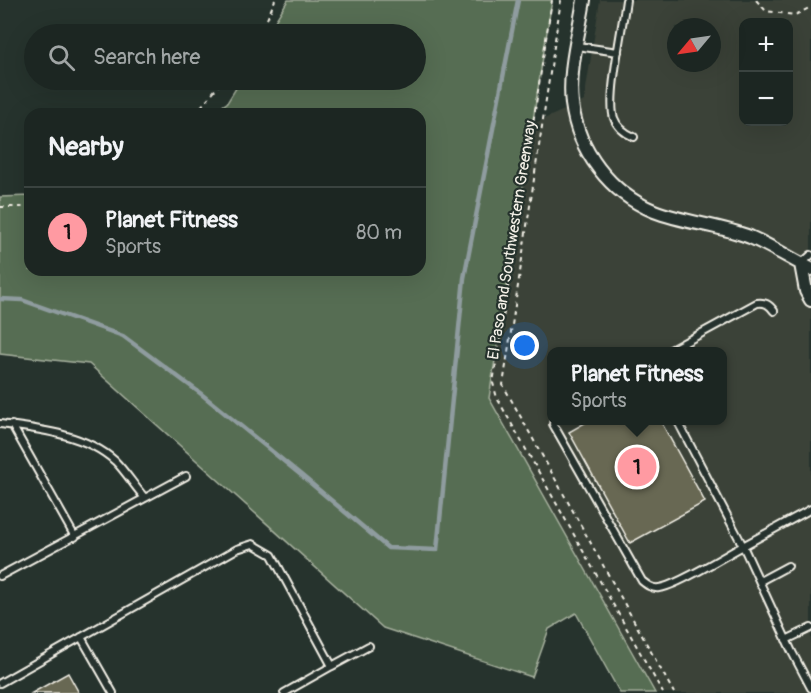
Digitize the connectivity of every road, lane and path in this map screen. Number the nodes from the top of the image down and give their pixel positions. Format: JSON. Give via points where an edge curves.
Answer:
{"nodes":[{"id":1,"x":275,"y":0,"type":"edge"},
{"id":2,"x":552,"y":0,"type":"edge"},
{"id":3,"x":561,"y":0,"type":"edge"},
{"id":4,"x":584,"y":0,"type":"edge"},
{"id":5,"x":626,"y":0,"type":"edge"},
{"id":6,"x":756,"y":0,"type":"edge"},
{"id":7,"x":811,"y":7,"type":"edge"},
{"id":8,"x":265,"y":24,"type":"edge"},
{"id":9,"x":577,"y":46,"type":"junction"},
{"id":10,"x":618,"y":52,"type":"junction"},
{"id":11,"x":215,"y":90,"type":"edge"},
{"id":12,"x":200,"y":108,"type":"edge"},
{"id":13,"x":634,"y":137,"type":"dead end"},
{"id":14,"x":0,"y":207,"type":"edge"},
{"id":15,"x":24,"y":207,"type":"edge"},
{"id":16,"x":811,"y":255,"type":"edge"},
{"id":17,"x":806,"y":266,"type":"edge"},
{"id":18,"x":811,"y":300,"type":"edge"},
{"id":19,"x":774,"y":311,"type":"dead end"},
{"id":20,"x":674,"y":347,"type":"edge"},
{"id":21,"x":0,"y":424,"type":"edge"},
{"id":22,"x":12,"y":425,"type":"junction"},
{"id":23,"x":554,"y":425,"type":"edge"},
{"id":24,"x":680,"y":425,"type":"edge"},
{"id":25,"x":186,"y":476,"type":"dead end"},
{"id":26,"x":145,"y":498,"type":"junction"},
{"id":27,"x":811,"y":509,"type":"edge"},
{"id":28,"x":75,"y":537,"type":"junction"},
{"id":29,"x":743,"y":546,"type":"junction"},
{"id":30,"x":788,"y":566,"type":"dead end"},
{"id":31,"x":0,"y":576,"type":"edge"},
{"id":32,"x":760,"y":581,"type":"junction"},
{"id":33,"x":811,"y":628,"type":"edge"},
{"id":34,"x":81,"y":637,"type":"junction"},
{"id":35,"x":786,"y":639,"type":"junction"},
{"id":36,"x":369,"y":646,"type":"dead end"},
{"id":37,"x":332,"y":666,"type":"junction"},
{"id":38,"x":809,"y":677,"type":"edge"},
{"id":39,"x":0,"y":683,"type":"edge"},
{"id":40,"x":811,"y":688,"type":"edge"},
{"id":41,"x":113,"y":693,"type":"edge"},
{"id":42,"x":284,"y":693,"type":"edge"},
{"id":43,"x":663,"y":693,"type":"edge"},
{"id":44,"x":674,"y":693,"type":"edge"}],
"edges":[{"from":1,"to":8,"type":"path"},
{"from":2,"to":43,"type":"path","via":[[493,383]]},
{"from":3,"to":44,"type":"path","name":"El Paso and Southwestern Greenway","via":[[503,385]]},
{"from":4,"to":9,"type":"street"},
{"from":5,"to":10,"type":"lane"},
{"from":6,"to":7,"type":"path","via":[[766,11],[795,15]]},
{"from":9,"to":10,"type":"lane"},
{"from":9,"to":17,"type":"street","via":[[572,103],[577,126],[597,167],[615,187],[655,211],[751,238]]},
{"from":10,"to":13,"type":"lane","via":[[612,110],[620,127]]},
{"from":11,"to":12,"type":"path"},
{"from":14,"to":15,"type":"path"},
{"from":16,"to":17,"type":"lane"},
{"from":17,"to":18,"type":"street","via":[[806,291]]},
{"from":19,"to":20,"type":"lane","via":[[764,302],[757,303]]},
{"from":21,"to":22,"type":"lane"},
{"from":22,"to":26,"type":"lane","via":[[84,441],[115,461]]},
{"from":22,"to":28,"type":"lane"},
{"from":23,"to":29,"type":"lane","via":[[642,581],[649,586],[672,584]]},
{"from":24,"to":29,"type":"lane"},
{"from":25,"to":26,"type":"lane"},
{"from":26,"to":28,"type":"lane"},
{"from":27,"to":29,"type":"lane"},
{"from":28,"to":31,"type":"lane"},
{"from":29,"to":32,"type":"lane"},
{"from":30,"to":32,"type":"lane"},
{"from":32,"to":35,"type":"lane"},
{"from":33,"to":35,"type":"lane"},
{"from":34,"to":37,"type":"lane","via":[[237,549],[253,544],[272,555]]},
{"from":34,"to":39,"type":"lane"},
{"from":34,"to":41,"type":"lane"},
{"from":35,"to":38,"type":"lane"},
{"from":36,"to":37,"type":"lane"},
{"from":37,"to":42,"type":"lane"},
{"from":38,"to":40,"type":"lane"}]}
